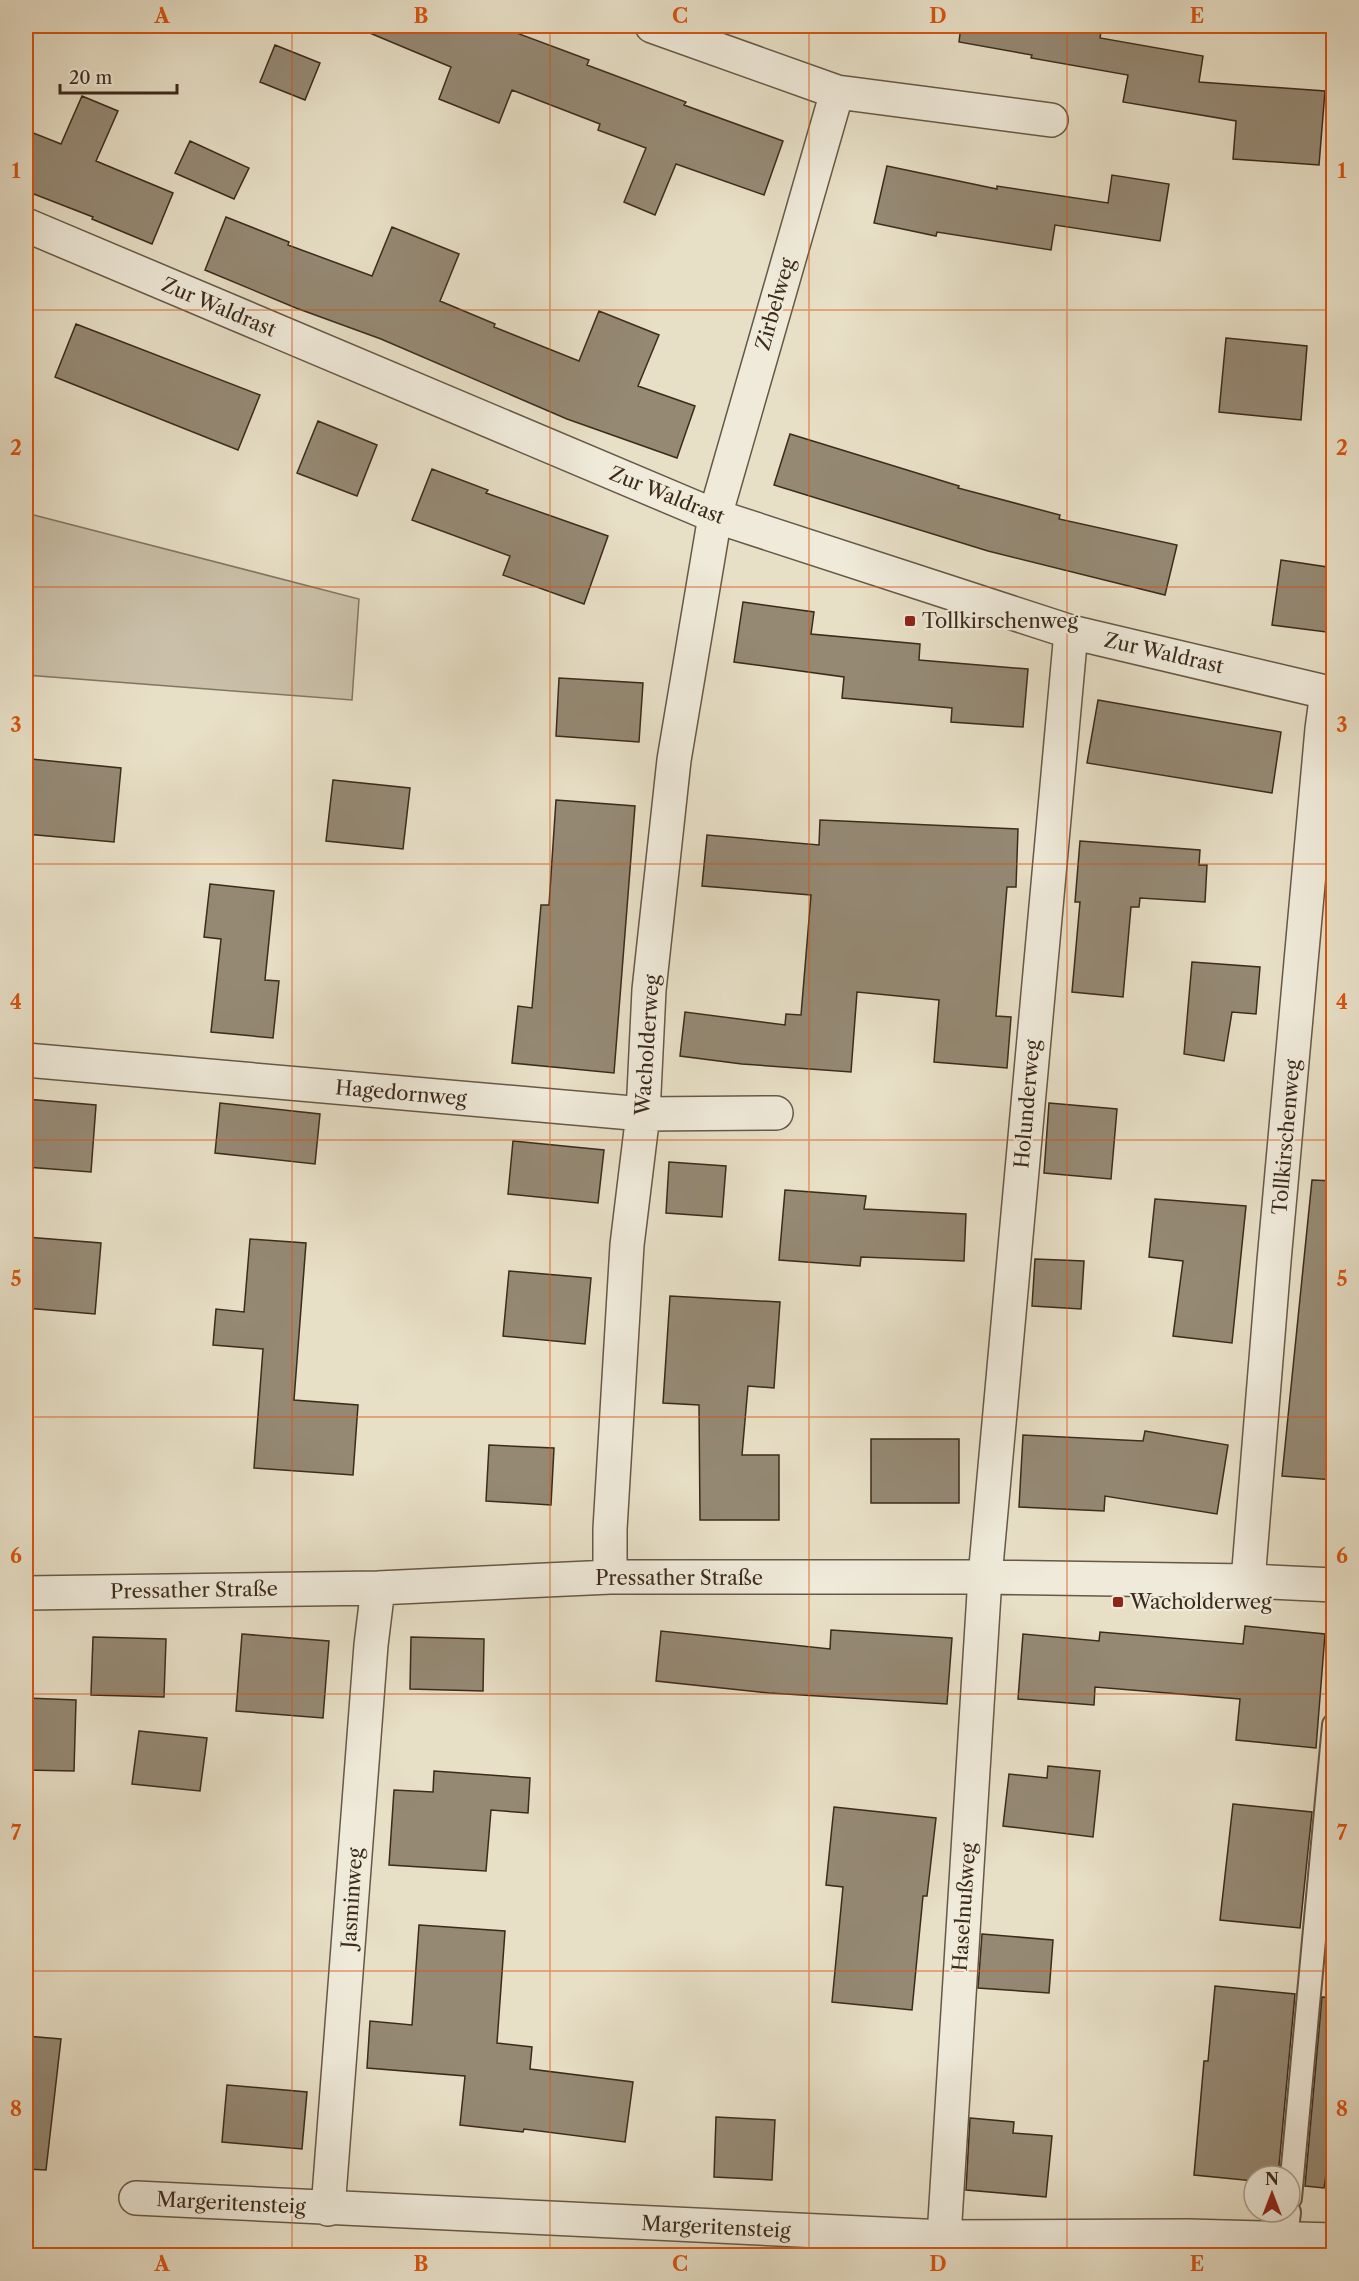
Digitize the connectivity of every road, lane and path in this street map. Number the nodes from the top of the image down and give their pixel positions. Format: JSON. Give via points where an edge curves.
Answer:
{"nodes":[{"id":1,"x":652,"y":26,"type":"edge"},
{"id":2,"x":837,"y":93,"type":"junction"},
{"id":3,"x":1051,"y":120,"type":"dead end"},
{"id":4,"x":26,"y":225,"type":"edge"},
{"id":5,"x":715,"y":516,"type":"junction"},
{"id":6,"x":1071,"y":632,"type":"junction"},
{"id":7,"x":1330,"y":693,"type":"edge"},
{"id":8,"x":26,"y":1060,"type":"edge"},
{"id":9,"x":776,"y":1113,"type":"dead end"},
{"id":10,"x":643,"y":1114,"type":"junction"},
{"id":11,"x":610,"y":1577,"type":"junction"},
{"id":12,"x":985,"y":1577,"type":"junction"},
{"id":13,"x":1248,"y":1581,"type":"junction"},
{"id":14,"x":1334,"y":1585,"type":"edge"},
{"id":15,"x":378,"y":1588,"type":"junction"},
{"id":16,"x":26,"y":1593,"type":"edge"},
{"id":17,"x":1334,"y":1725,"type":"edge"},
{"id":18,"x":1293,"y":2164,"type":"edge"},
{"id":19,"x":136,"y":2198,"type":"dead end"},
{"id":20,"x":328,"y":2209,"type":"junction"},
{"id":21,"x":1288,"y":2225,"type":"edge"},
{"id":22,"x":944,"y":2237,"type":"junction"},
{"id":23,"x":1334,"y":2240,"type":"edge"}],
"edges":[{"from":1,"to":2,"type":"street"},
{"from":2,"to":3,"type":"street"},
{"from":2,"to":5,"type":"street","name":"Zirbelweg"},
{"from":4,"to":5,"type":"street","name":"Zur Waldrast"},
{"from":5,"to":6,"type":"street","name":"Zur Waldrast"},
{"from":5,"to":10,"type":"street","name":"Wacholderweg","via":[[674,760],[649,990]]},
{"from":6,"to":7,"type":"street","name":"Zur Waldrast"},
{"from":6,"to":12,"type":"street","name":"Holunderweg"},
{"from":7,"to":13,"type":"street","name":"Tollkirschenweg","via":[[1322,729]]},
{"from":8,"to":10,"type":"street","name":"Hagedornweg"},
{"from":9,"to":10,"type":"street","name":"Hagedornweg"},
{"from":10,"to":11,"type":"street","name":"Wacholderweg","via":[[627,1245]]},
{"from":11,"to":12,"type":"street","name":"Pressather Straße"},
{"from":11,"to":15,"type":"street","name":"Pressather Straße"},
{"from":12,"to":13,"type":"street","name":"Pressather Straße"},
{"from":12,"to":22,"type":"street","name":"Haselnußweg"},
{"from":13,"to":14,"type":"street","name":"Pressather Straße"},
{"from":15,"to":16,"type":"street","name":"Pressather Straße"},
{"from":15,"to":20,"type":"street","name":"Jasminweg"},
{"from":17,"to":18,"type":"lane"},
{"from":19,"to":20,"type":"street","name":"Margeritensteig"},
{"from":20,"to":22,"type":"street","name":"Margeritensteig"},
{"from":21,"to":22,"type":"street","name":"Margeritensteig","via":[[1188,2236]]},
{"from":21,"to":23,"type":"street","name":"Margeritensteig"}]}
